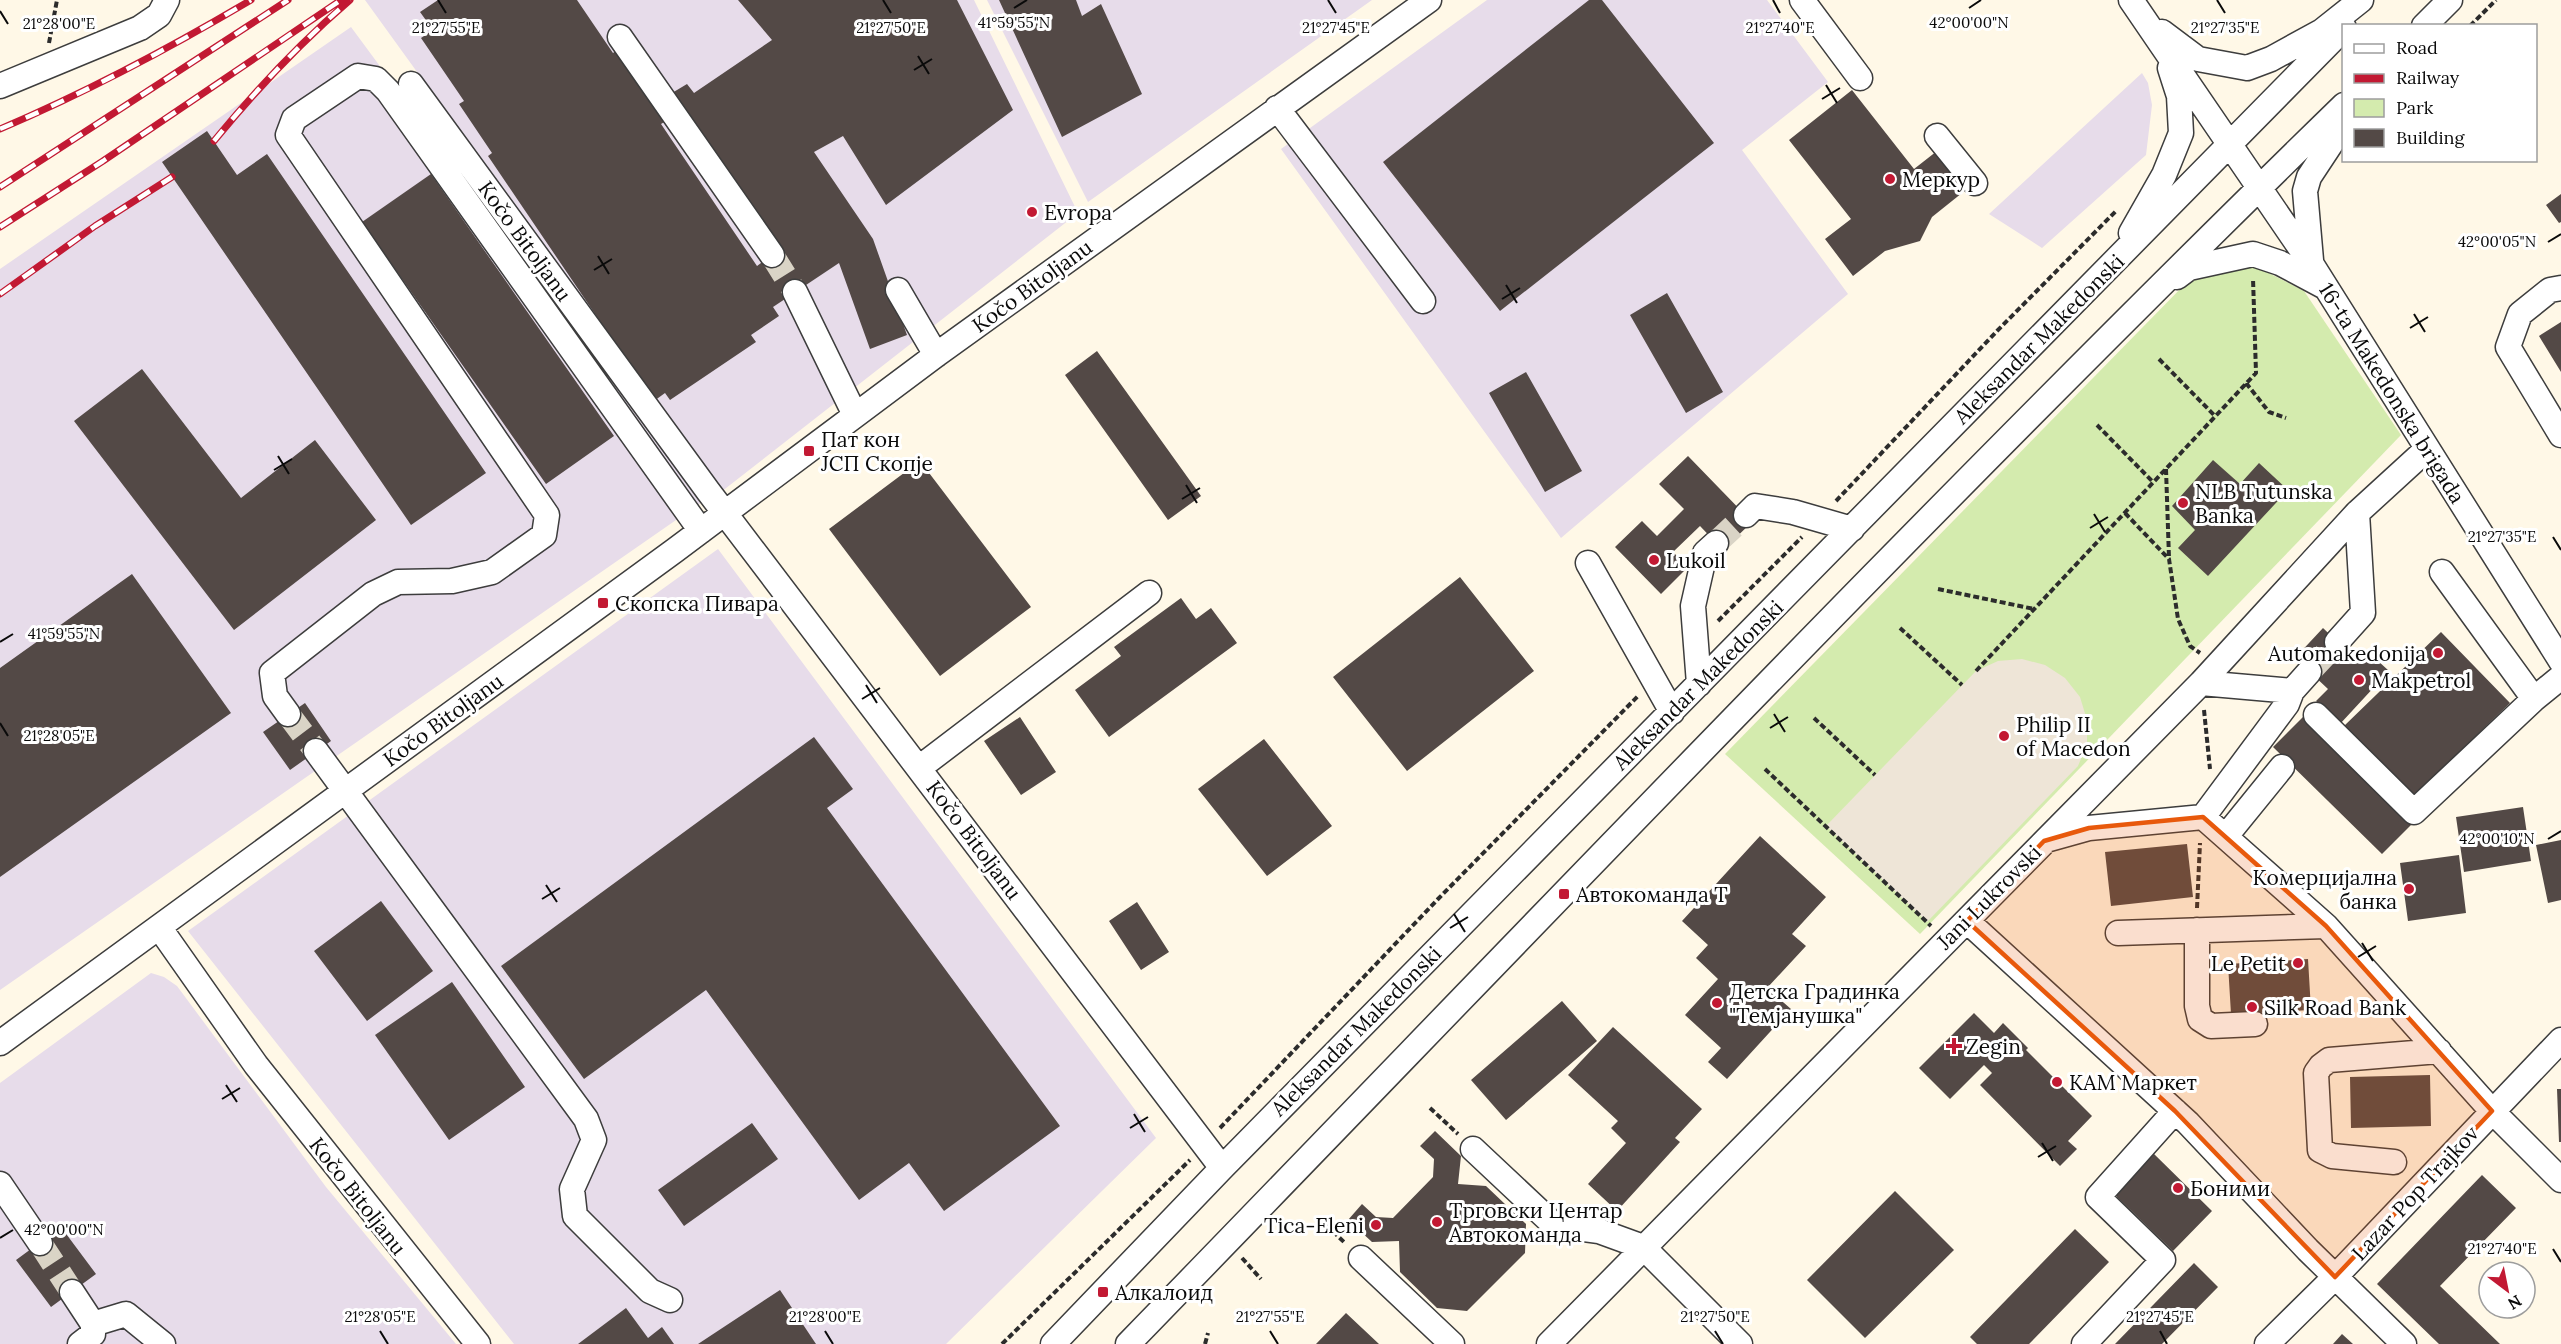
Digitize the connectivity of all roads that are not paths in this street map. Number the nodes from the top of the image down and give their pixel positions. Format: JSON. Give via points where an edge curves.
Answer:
{"nodes":[{"id":1,"x":167,"y":0,"type":"edge"},
{"id":2,"x":1429,"y":0,"type":"edge"},
{"id":3,"x":1802,"y":0,"type":"edge"},
{"id":4,"x":2131,"y":0,"type":"edge"},
{"id":5,"x":2361,"y":0,"type":"edge"},
{"id":6,"x":2371,"y":0,"type":"edge"},
{"id":7,"x":2450,"y":0,"type":"edge"},
{"id":8,"x":2146,"y":20,"type":"junction"},
{"id":9,"x":2348,"y":24,"type":"edge"},
{"id":10,"x":2426,"y":24,"type":"edge"},
{"id":11,"x":2342,"y":30,"type":"edge"},
{"id":12,"x":620,"y":37,"type":"dead end"},
{"id":13,"x":2163,"y":46,"type":"junction"},
{"id":14,"x":1860,"y":78,"type":"dead end"},
{"id":15,"x":411,"y":84,"type":"dead end"},
{"id":16,"x":0,"y":86,"type":"edge"},
{"id":17,"x":2342,"y":106,"type":"edge"},
{"id":18,"x":1277,"y":108,"type":"junction"},
{"id":19,"x":2342,"y":126,"type":"edge"},
{"id":20,"x":1937,"y":136,"type":"dead end"},
{"id":21,"x":2230,"y":144,"type":"junction"},
{"id":22,"x":1975,"y":183,"type":"dead end"},
{"id":23,"x":2259,"y":187,"type":"junction"},
{"id":24,"x":772,"y":255,"type":"tunnel mouth"},
{"id":25,"x":2115,"y":262,"type":"junction"},
{"id":26,"x":2312,"y":265,"type":"junction"},
{"id":27,"x":2557,"y":285,"type":"edge"},
{"id":28,"x":2326,"y":289,"type":"junction"},
{"id":29,"x":898,"y":290,"type":"dead end"},
{"id":30,"x":795,"y":292,"type":"tunnel mouth"},
{"id":31,"x":1423,"y":301,"type":"dead end"},
{"id":32,"x":2128,"y":316,"type":"junction"},
{"id":33,"x":936,"y":354,"type":"junction"},
{"id":34,"x":855,"y":416,"type":"junction"},
{"id":35,"x":2561,"y":435,"type":"edge"},
{"id":36,"x":2427,"y":449,"type":"junction"},
{"id":37,"x":726,"y":513,"type":"junction"},
{"id":38,"x":2357,"y":513,"type":"junction"},
{"id":39,"x":1746,"y":515,"type":"tunnel mouth"},
{"id":40,"x":1852,"y":529,"type":"junction"},
{"id":41,"x":701,"y":531,"type":"junction"},
{"id":42,"x":1716,"y":543,"type":"tunnel mouth"},
{"id":43,"x":1588,"y":563,"type":"dead end"},
{"id":44,"x":2442,"y":572,"type":"dead end"},
{"id":45,"x":1149,"y":593,"type":"dead end"},
{"id":46,"x":2337,"y":642,"type":"tunnel mouth"},
{"id":47,"x":2560,"y":662,"type":"edge"},
{"id":48,"x":2309,"y":672,"type":"tunnel mouth"},
{"id":49,"x":2200,"y":683,"type":"junction"},
{"id":50,"x":1699,"y":684,"type":"junction"},
{"id":51,"x":2292,"y":691,"type":"junction"},
{"id":52,"x":2534,"y":699,"type":"junction"},
{"id":53,"x":1672,"y":712,"type":"junction"},
{"id":54,"x":288,"y":714,"type":"tunnel mouth"},
{"id":55,"x":2316,"y":715,"type":"dead end"},
{"id":56,"x":316,"y":751,"type":"tunnel mouth"},
{"id":57,"x":2282,"y":767,"type":"dead end"},
{"id":58,"x":919,"y":768,"type":"junction"},
{"id":59,"x":346,"y":791,"type":"junction"},
{"id":60,"x":2204,"y":817,"type":"junction"},
{"id":61,"x":2226,"y":836,"type":"junction"},
{"id":62,"x":2044,"y":841,"type":"junction"},
{"id":63,"x":1967,"y":921,"type":"junction"},
{"id":64,"x":2325,"y":926,"type":"junction"},
{"id":65,"x":159,"y":927,"type":"junction"},
{"id":66,"x":2197,"y":930,"type":"junction"},
{"id":67,"x":2118,"y":933,"type":"dead end"},
{"id":68,"x":2255,"y":1024,"type":"dead end"},
{"id":69,"x":2561,"y":1040,"type":"edge"},
{"id":70,"x":0,"y":1043,"type":"edge"},
{"id":71,"x":2439,"y":1051,"type":"junction"},
{"id":72,"x":2175,"y":1111,"type":"junction"},
{"id":73,"x":2492,"y":1111,"type":"junction"},
{"id":74,"x":1473,"y":1149,"type":"road end"},
{"id":75,"x":2394,"y":1162,"type":"dead end"},
{"id":76,"x":1222,"y":1168,"type":"junction"},
{"id":77,"x":2561,"y":1180,"type":"edge"},
{"id":78,"x":0,"y":1184,"type":"edge"},
{"id":79,"x":39,"y":1239,"type":"tunnel mouth"},
{"id":80,"x":1643,"y":1247,"type":"junction"},
{"id":81,"x":1361,"y":1258,"type":"road end"},
{"id":82,"x":2335,"y":1277,"type":"junction"},
{"id":83,"x":72,"y":1292,"type":"tunnel mouth"},
{"id":84,"x":670,"y":1300,"type":"dead end"},
{"id":85,"x":93,"y":1324,"type":"junction"},
{"id":86,"x":80,"y":1344,"type":"edge"},
{"id":87,"x":163,"y":1344,"type":"edge"},
{"id":88,"x":478,"y":1344,"type":"edge"},
{"id":89,"x":1053,"y":1344,"type":"edge"},
{"id":90,"x":1128,"y":1344,"type":"edge"},
{"id":91,"x":1452,"y":1344,"type":"edge"},
{"id":92,"x":1549,"y":1344,"type":"edge"},
{"id":93,"x":1740,"y":1344,"type":"edge"},
{"id":94,"x":2084,"y":1344,"type":"edge"},
{"id":95,"x":2267,"y":1344,"type":"edge"},
{"id":96,"x":2404,"y":1344,"type":"edge"}],
"edges":[{"from":1,"to":16,"type":"street","via":[[159,15],[140,28]]},
{"from":2,"to":18,"type":"street","name":"Kočo Bitoljanu"},
{"from":3,"to":14,"type":"street"},
{"from":4,"to":8,"type":"street"},
{"from":5,"to":8,"type":"street","via":[[2322,31],[2247,68],[2198,59]]},
{"from":6,"to":9,"type":"street","name":"Aleksandar Makedonski"},
{"from":7,"to":10,"type":"street"},
{"from":8,"to":13,"type":"street"},
{"from":11,"to":21,"type":"street","name":"Aleksandar Makedonski"},
{"from":12,"to":24,"type":"street"},
{"from":13,"to":21,"type":"street","name":"16-ta Makedonska brigada"},
{"from":13,"to":25,"type":"street","via":[[2179,96],[2181,133],[2164,175]]},
{"from":15,"to":37,"type":"street","name":"Kočo Bitoljanu"},
{"from":17,"to":23,"type":"street"},
{"from":18,"to":31,"type":"street"},
{"from":18,"to":33,"type":"street","name":"Kočo Bitoljanu"},
{"from":19,"to":26,"type":"street","via":[[2309,177],[2305,190]]},
{"from":20,"to":22,"type":"street"},
{"from":21,"to":23,"type":"street","name":"16-ta Makedonska brigada"},
{"from":21,"to":25,"type":"street","name":"Aleksandar Makedonski"},
{"from":23,"to":26,"type":"street","name":"16-ta Makedonska brigada"},
{"from":23,"to":32,"type":"street"},
{"from":25,"to":40,"type":"street","name":"Aleksandar Makedonski"},
{"from":26,"to":28,"type":"street","name":"16-ta Makedonska brigada"},
{"from":27,"to":35,"type":"street","via":[[2520,314],[2508,347]]},
{"from":28,"to":32,"type":"street","via":[[2280,263],[2253,254],[2189,268]]},
{"from":28,"to":36,"type":"street","name":"16-ta Makedonska brigada"},
{"from":29,"to":33,"type":"street"},
{"from":30,"to":34,"type":"street"},
{"from":32,"to":90,"type":"street"},
{"from":33,"to":34,"type":"street","name":"Kočo Bitoljanu"},
{"from":34,"to":37,"type":"street","name":"Kočo Bitoljanu"},
{"from":36,"to":38,"type":"street","name":"Jani Lukrovski"},
{"from":36,"to":47,"type":"street","name":"16-ta Makedonska brigada"},
{"from":37,"to":41,"type":"street","name":"Kočo Bitoljanu"},
{"from":37,"to":58,"type":"street","name":"Kočo Bitoljanu"},
{"from":38,"to":46,"type":"street","via":[[2363,613]]},
{"from":38,"to":49,"type":"street","name":"Jani Lukrovski"},
{"from":39,"to":40,"type":"street","via":[[1755,506]]},
{"from":40,"to":50,"type":"street","name":"Aleksandar Makedonski"},
{"from":41,"to":54,"type":"street","via":[[388,91],[376,79],[358,76],[294,119],[288,135],[547,514],[544,535],[492,572],[452,581],[398,582],[373,594],[272,674],[275,696]]},
{"from":41,"to":59,"type":"street","name":"Kočo Bitoljanu"},
{"from":42,"to":50,"type":"street","via":[[1706,553],[1693,606]]},
{"from":43,"to":53,"type":"street"},
{"from":44,"to":52,"type":"street"},
{"from":45,"to":58,"type":"street"},
{"from":47,"to":52,"type":"street"},
{"from":48,"to":51,"type":"street"},
{"from":49,"to":51,"type":"street"},
{"from":49,"to":62,"type":"street","name":"Jani Lukrovski"},
{"from":50,"to":53,"type":"street","name":"Aleksandar Makedonski"},
{"from":51,"to":60,"type":"street","via":[[2287,704]]},
{"from":52,"to":55,"type":"street","via":[[2414,812]]},
{"from":53,"to":76,"type":"street","name":"Aleksandar Makedonski"},
{"from":56,"to":59,"type":"street"},
{"from":57,"to":61,"type":"street"},
{"from":58,"to":76,"type":"street","name":"Kočo Bitoljanu"},
{"from":59,"to":65,"type":"street","name":"Kočo Bitoljanu"},
{"from":59,"to":84,"type":"street","via":[[586,1119],[594,1140],[572,1189],[575,1216],[650,1291]]},
{"from":60,"to":61,"type":"street"},
{"from":60,"to":62,"type":"street","via":[[2089,828]]},
{"from":61,"to":64,"type":"street"},
{"from":62,"to":63,"type":"street","name":"Jani Lukrovski"},
{"from":63,"to":72,"type":"street"},
{"from":63,"to":80,"type":"street","name":"Jani Lukrovski"},
{"from":64,"to":66,"type":"street"},
{"from":64,"to":71,"type":"street"},
{"from":65,"to":70,"type":"street","name":"Kočo Bitoljanu"},
{"from":65,"to":88,"type":"street","name":"Kočo Bitoljanu","via":[[256,1065]]},
{"from":66,"to":67,"type":"street"},
{"from":66,"to":68,"type":"street","via":[[2200,1019],[2211,1026]]},
{"from":69,"to":73,"type":"street","name":"Lazar Pop Trajkov"},
{"from":71,"to":73,"type":"street"},
{"from":71,"to":75,"type":"street","via":[[2329,1060],[2316,1073],[2320,1150],[2332,1156]]},
{"from":72,"to":82,"type":"street"},
{"from":72,"to":94,"type":"street","via":[[2098,1197],[2163,1260]]},
{"from":73,"to":77,"type":"street"},
{"from":73,"to":82,"type":"street","name":"Lazar Pop Trajkov"},
{"from":74,"to":80,"type":"street","via":[[1554,1225],[1599,1231]]},
{"from":76,"to":89,"type":"street","name":"Aleksandar Makedonski"},
{"from":78,"to":79,"type":"street"},
{"from":80,"to":92,"type":"street","name":"Jani Lukrovski"},
{"from":80,"to":93,"type":"street"},
{"from":81,"to":91,"type":"street"},
{"from":82,"to":95,"type":"street","name":"Lazar Pop Trajkov"},
{"from":82,"to":96,"type":"street"},
{"from":83,"to":85,"type":"street"},
{"from":85,"to":86,"type":"street","via":[[93,1334]]},
{"from":85,"to":87,"type":"street","via":[[126,1314]]}]}
